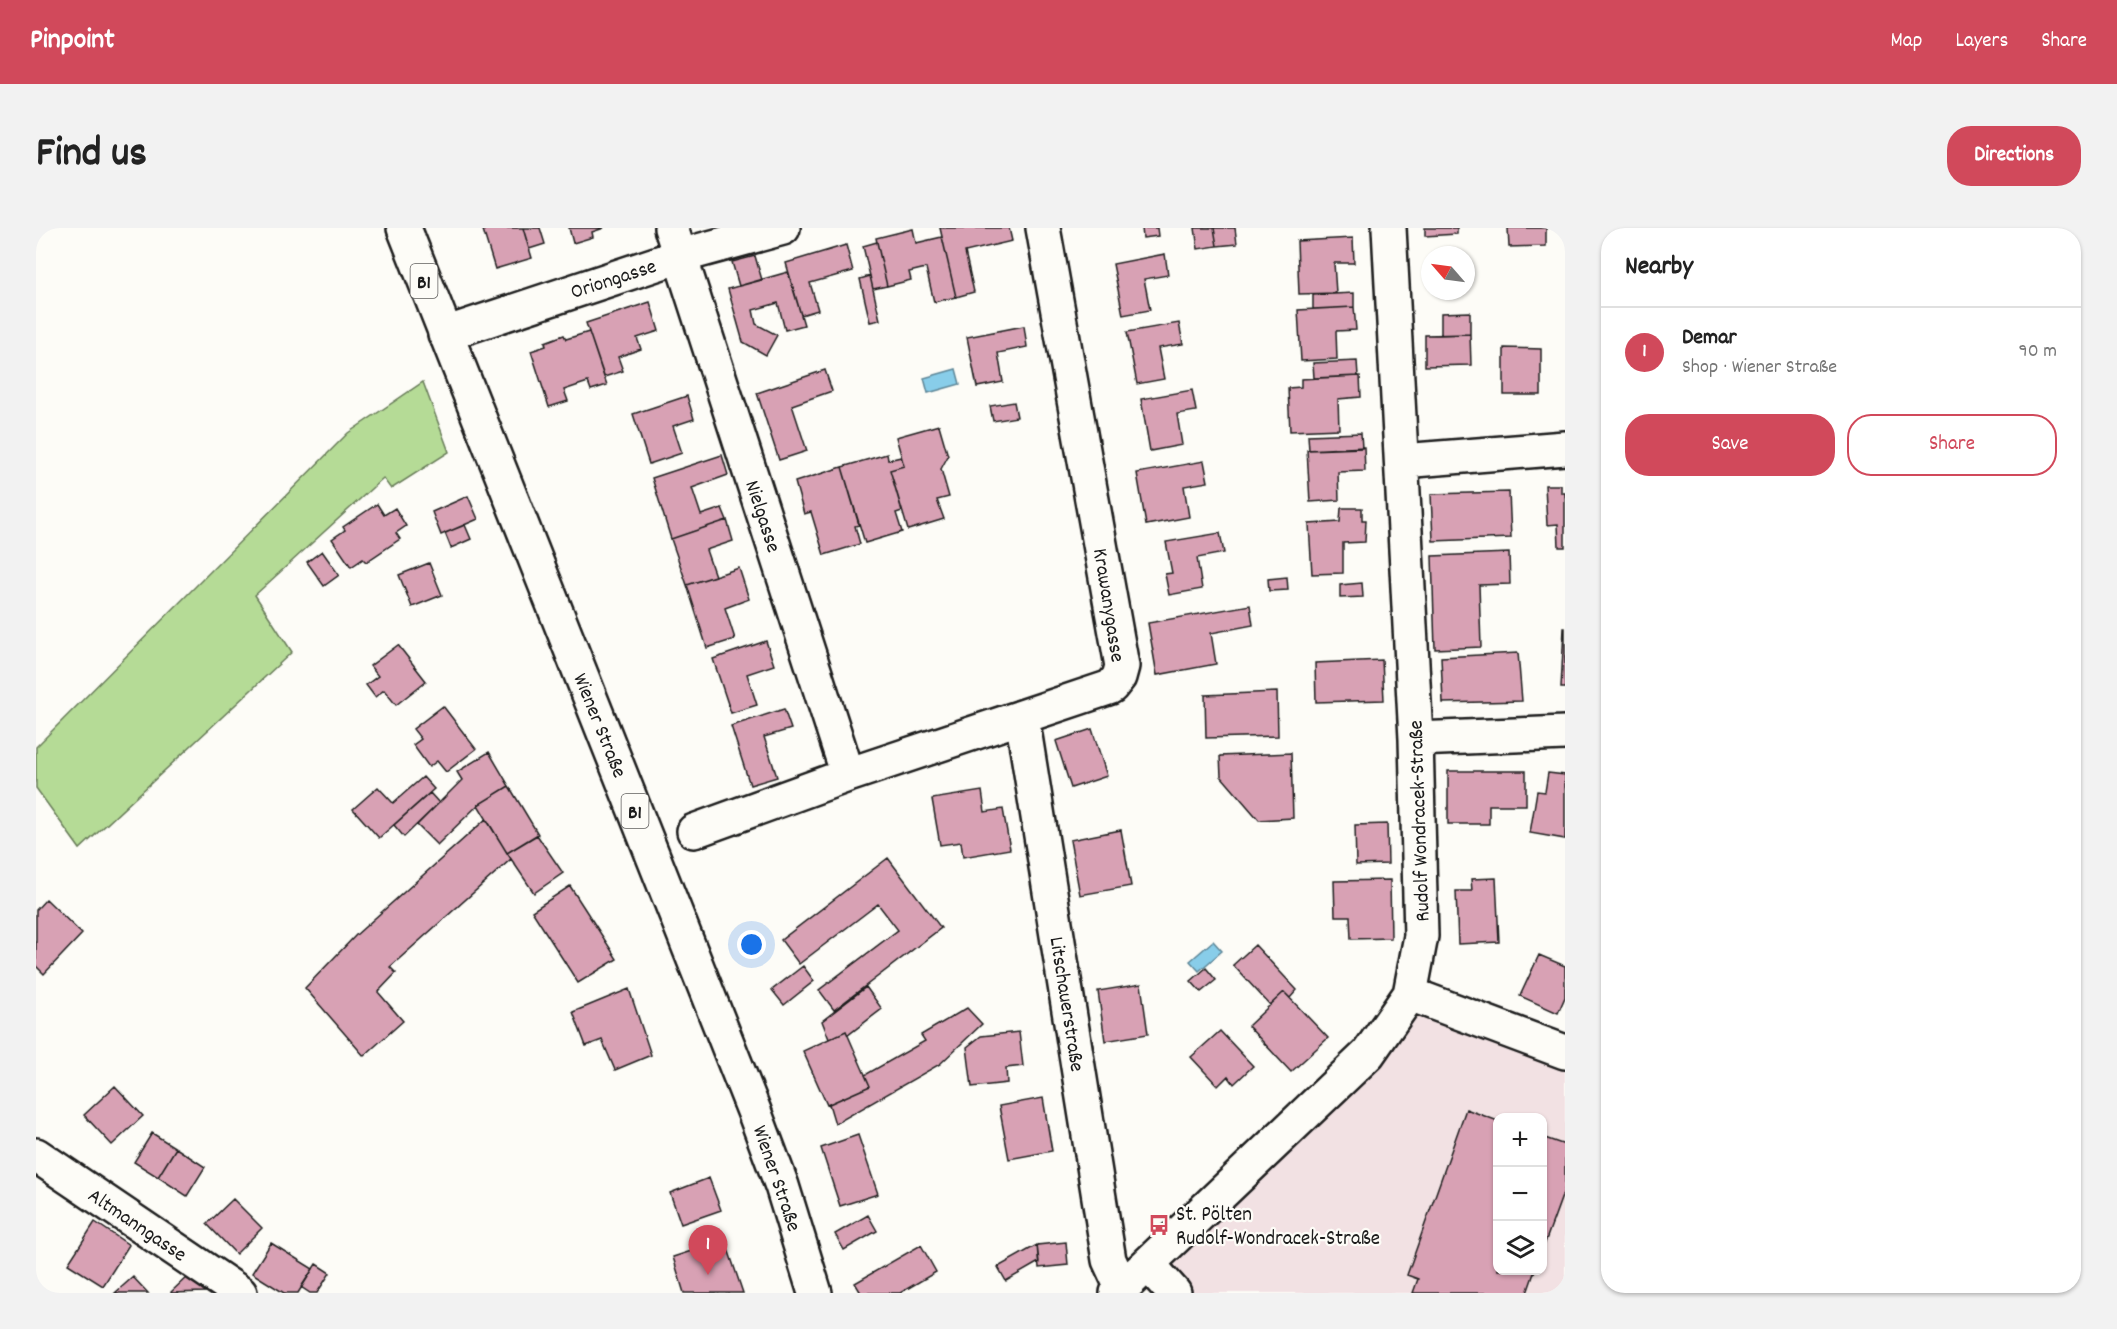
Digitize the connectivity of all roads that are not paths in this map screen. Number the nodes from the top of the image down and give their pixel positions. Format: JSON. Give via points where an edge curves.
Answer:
{"nodes":[{"id":1,"x":404,"y":228,"type":"edge"},
{"id":2,"x":783,"y":228,"type":"edge"},
{"id":3,"x":1044,"y":228,"type":"edge"},
{"id":4,"x":1389,"y":228,"type":"edge"},
{"id":5,"x":676,"y":242,"type":"edge"},
{"id":6,"x":445,"y":333,"type":"junction"},
{"id":7,"x":1565,"y":448,"type":"edge"},
{"id":8,"x":1402,"y":461,"type":"junction"},
{"id":9,"x":1022,"y":717,"type":"junction"},
{"id":10,"x":1565,"y":733,"type":"edge"},
{"id":11,"x":1416,"y":739,"type":"junction"},
{"id":12,"x":848,"y":775,"type":"junction"},
{"id":13,"x":694,"y":831,"type":"dead end"},
{"id":14,"x":1410,"y":994,"type":"junction"},
{"id":15,"x":1565,"y":1052,"type":"edge"},
{"id":16,"x":36,"y":1155,"type":"edge"},
{"id":17,"x":1148,"y":1264,"type":"junction"},
{"id":18,"x":1119,"y":1290,"type":"edge"},
{"id":19,"x":240,"y":1293,"type":"edge"},
{"id":20,"x":815,"y":1293,"type":"edge"},
{"id":21,"x":1174,"y":1293,"type":"edge"}],
"edges":[{"from":1,"to":6,"type":"street","name":"Wiener Straße","number":"B1"},
{"from":2,"to":5,"type":"street","name":"Oriongasse"},
{"from":3,"to":9,"type":"street","name":"Krawanygasse","via":[[1122,666],[1111,687]]},
{"from":4,"to":8,"type":"street","name":"Rudolf Wondracek-Straße"},
{"from":5,"to":6,"type":"street","name":"Oriongasse"},
{"from":5,"to":12,"type":"street","name":"Nielgasse"},
{"from":6,"to":20,"type":"street","name":"Wiener Straße","number":"B1","via":[[754,1111]]},
{"from":7,"to":8,"type":"street"},
{"from":8,"to":11,"type":"street","name":"Rudolf Wondracek-Straße"},
{"from":9,"to":12,"type":"street","name":"Krawanygasse"},
{"from":9,"to":18,"type":"street","name":"Litschauerstraße","via":[[1109,1260]]},
{"from":10,"to":11,"type":"street"},
{"from":11,"to":14,"type":"street","name":"Rudolf Wondracek-Straße","via":[[1421,936]]},
{"from":12,"to":13,"type":"street","name":"Krawanygasse"},
{"from":14,"to":15,"type":"street"},
{"from":14,"to":17,"type":"street","name":"Rudolf Wondracek-Straße","via":[[1368,1053]]},
{"from":16,"to":19,"type":"street","name":"Altmanngasse"},
{"from":17,"to":18,"type":"street","name":"Rudolf Wondracek-Straße"},
{"from":17,"to":21,"type":"street"}]}
